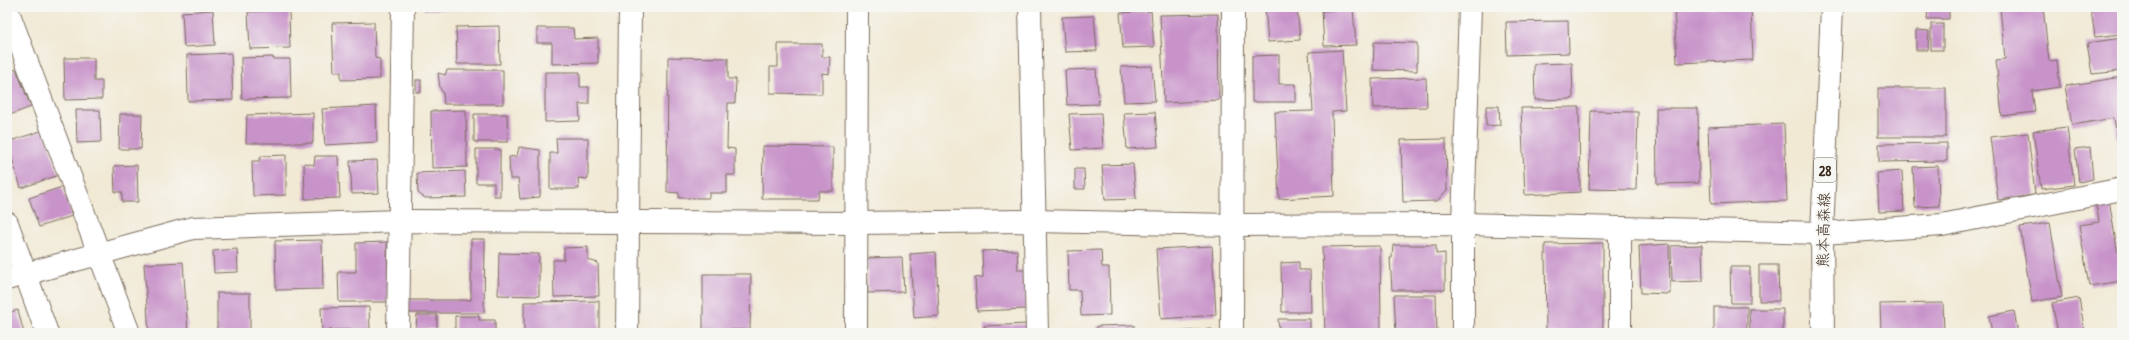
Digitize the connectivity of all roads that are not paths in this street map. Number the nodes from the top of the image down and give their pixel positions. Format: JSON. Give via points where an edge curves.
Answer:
{"nodes":[{"id":1,"x":403,"y":7,"type":"edge"},
{"id":2,"x":630,"y":7,"type":"edge"},
{"id":3,"x":857,"y":7,"type":"edge"},
{"id":4,"x":1030,"y":7,"type":"edge"},
{"id":5,"x":1233,"y":7,"type":"edge"},
{"id":6,"x":1470,"y":7,"type":"edge"},
{"id":7,"x":1832,"y":7,"type":"edge"},
{"id":8,"x":7,"y":9,"type":"edge"},
{"id":9,"x":2122,"y":190,"type":"edge"},
{"id":10,"x":400,"y":221,"type":"junction"},
{"id":11,"x":1034,"y":221,"type":"junction"},
{"id":12,"x":629,"y":222,"type":"junction"},
{"id":13,"x":7,"y":223,"type":"edge"},
{"id":14,"x":857,"y":223,"type":"junction"},
{"id":15,"x":1463,"y":224,"type":"junction"},
{"id":16,"x":1232,"y":225,"type":"junction"},
{"id":17,"x":1620,"y":228,"type":"junction"},
{"id":18,"x":1822,"y":233,"type":"junction"},
{"id":19,"x":99,"y":254,"type":"junction"},
{"id":20,"x":16,"y":277,"type":"edge"},
{"id":21,"x":47,"y":333,"type":"edge"},
{"id":22,"x":129,"y":333,"type":"edge"},
{"id":23,"x":398,"y":333,"type":"edge"},
{"id":24,"x":627,"y":333,"type":"edge"},
{"id":25,"x":856,"y":333,"type":"edge"},
{"id":26,"x":1036,"y":333,"type":"edge"},
{"id":27,"x":1232,"y":333,"type":"edge"},
{"id":28,"x":1463,"y":333,"type":"edge"},
{"id":29,"x":1620,"y":333,"type":"edge"},
{"id":30,"x":1823,"y":333,"type":"edge"}],
"edges":[{"from":1,"to":10,"type":"street"},
{"from":2,"to":12,"type":"street"},
{"from":3,"to":14,"type":"street"},
{"from":4,"to":11,"type":"street"},
{"from":5,"to":16,"type":"street"},
{"from":6,"to":15,"type":"street"},
{"from":7,"to":18,"type":"street","name":"熊本高森線","number":"28"},
{"from":8,"to":19,"type":"street"},
{"from":9,"to":18,"type":"street","via":[[1942,225]]},
{"from":10,"to":12,"type":"street"},
{"from":10,"to":19,"type":"street","via":[[193,228]]},
{"from":10,"to":23,"type":"street"},
{"from":11,"to":14,"type":"street"},
{"from":11,"to":16,"type":"street"},
{"from":11,"to":26,"type":"street"},
{"from":12,"to":14,"type":"street"},
{"from":12,"to":24,"type":"street"},
{"from":13,"to":20,"type":"street"},
{"from":14,"to":25,"type":"street"},
{"from":15,"to":16,"type":"street"},
{"from":15,"to":17,"type":"street"},
{"from":15,"to":28,"type":"street"},
{"from":16,"to":27,"type":"street"},
{"from":17,"to":18,"type":"street"},
{"from":17,"to":29,"type":"street"},
{"from":18,"to":30,"type":"street","name":"熊本高森線","number":"28"},
{"from":19,"to":20,"type":"street"},
{"from":19,"to":22,"type":"street"},
{"from":20,"to":21,"type":"street"}]}
